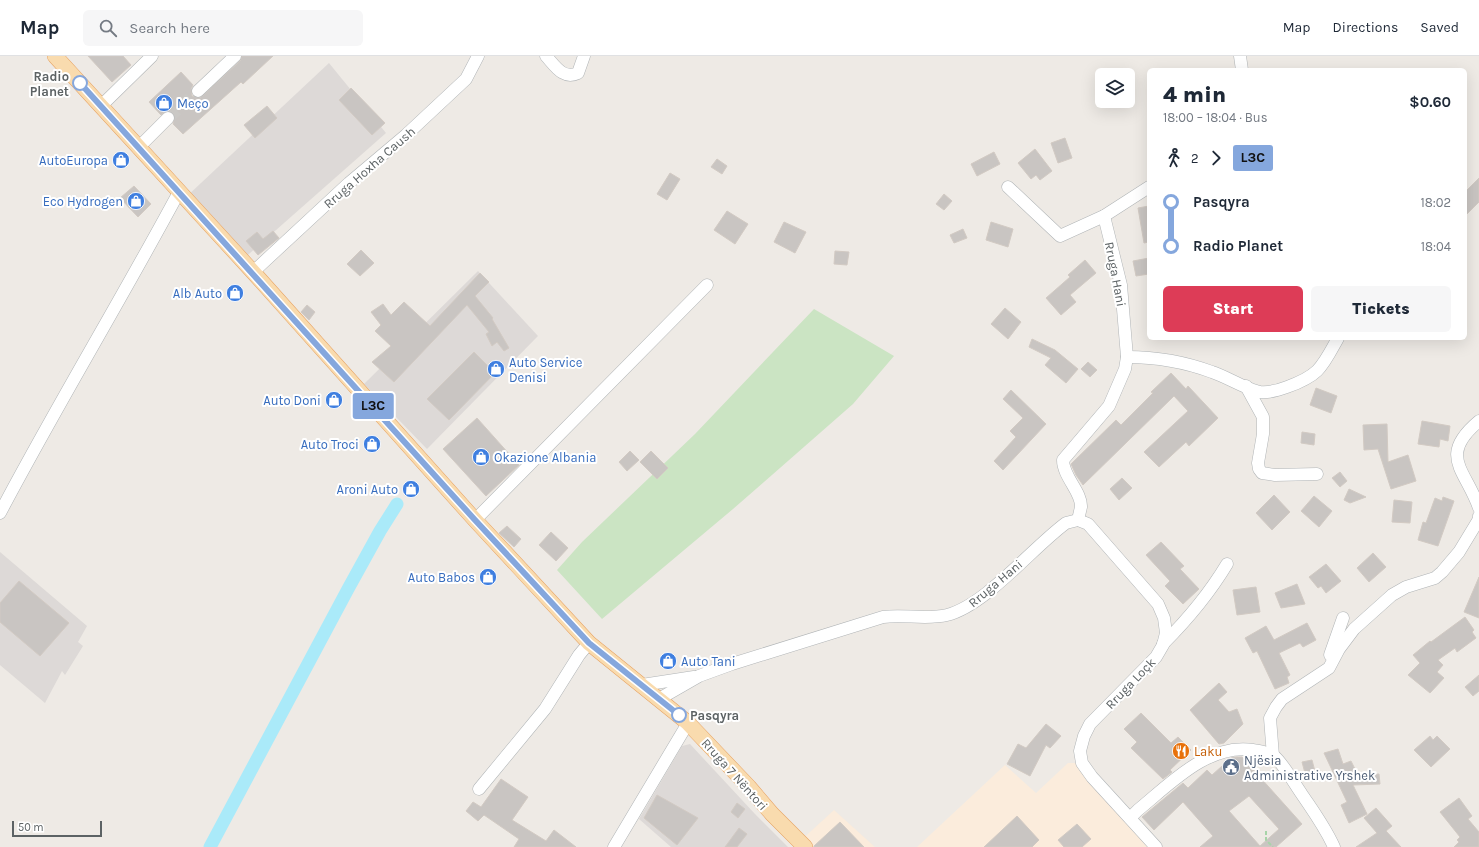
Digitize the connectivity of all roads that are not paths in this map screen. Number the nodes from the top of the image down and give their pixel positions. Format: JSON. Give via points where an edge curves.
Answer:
{"nodes":[{"id":1,"x":55,"y":56,"type":"edge"},
{"id":2,"x":152,"y":56,"type":"edge"},
{"id":3,"x":235,"y":56,"type":"edge"},
{"id":4,"x":478,"y":56,"type":"edge"},
{"id":5,"x":546,"y":56,"type":"edge"},
{"id":6,"x":584,"y":56,"type":"edge"},
{"id":7,"x":1240,"y":56,"type":"edge"},
{"id":8,"x":1242,"y":68,"type":"edge"},
{"id":9,"x":198,"y":91,"type":"tunnel mouth"},
{"id":10,"x":101,"y":106,"type":"junction"},
{"id":11,"x":168,"y":118,"type":"tunnel mouth"},
{"id":12,"x":138,"y":148,"type":"junction"},
{"id":13,"x":1008,"y":187,"type":"dead end"},
{"id":14,"x":1147,"y":188,"type":"edge"},
{"id":15,"x":179,"y":192,"type":"junction"},
{"id":16,"x":1104,"y":216,"type":"junction"},
{"id":17,"x":253,"y":272,"type":"junction"},
{"id":18,"x":708,"y":285,"type":"dead end"},
{"id":19,"x":1337,"y":340,"type":"edge"},
{"id":20,"x":1127,"y":357,"type":"junction"},
{"id":21,"x":1246,"y":386,"type":"junction"},
{"id":22,"x":1479,"y":421,"type":"edge"},
{"id":23,"x":1317,"y":474,"type":"dead end"},
{"id":24,"x":1479,"y":508,"type":"edge"},
{"id":25,"x":0,"y":513,"type":"edge"},
{"id":26,"x":1479,"y":516,"type":"edge"},
{"id":27,"x":475,"y":520,"type":"junction"},
{"id":28,"x":1078,"y":520,"type":"junction"},
{"id":29,"x":1227,"y":564,"type":"dead end"},
{"id":30,"x":1343,"y":618,"type":"dead end"},
{"id":31,"x":589,"y":643,"type":"junction"},
{"id":32,"x":1162,"y":645,"type":"junction"},
{"id":33,"x":1329,"y":668,"type":"junction"},
{"id":34,"x":699,"y":676,"type":"junction"},
{"id":35,"x":642,"y":685,"type":"junction"},
{"id":36,"x":659,"y":699,"type":"junction"},
{"id":37,"x":688,"y":723,"type":"junction"},
{"id":38,"x":1274,"y":756,"type":"junction"},
{"id":39,"x":479,"y":789,"type":"dead end"},
{"id":40,"x":1130,"y":818,"type":"junction"},
{"id":41,"x":1154,"y":846,"type":"edge"},
{"id":42,"x":614,"y":847,"type":"edge"},
{"id":43,"x":805,"y":847,"type":"edge"},
{"id":44,"x":1334,"y":847,"type":"edge"}],
"edges":[{"from":1,"to":10,"type":"main road","name":"Rruga 7 Nëntori"},
{"from":2,"to":10,"type":"street"},
{"from":3,"to":9,"type":"street"},
{"from":4,"to":17,"type":"street","name":"Rruga Hoxha Caush","via":[[461,84]]},
{"from":5,"to":6,"type":"street","via":[[557,69],[565,75],[572,76],[578,73]]},
{"from":7,"to":8,"type":"street"},
{"from":10,"to":12,"type":"main road","name":"Rruga 7 Nëntori"},
{"from":11,"to":12,"type":"street"},
{"from":12,"to":15,"type":"main road","name":"Rruga 7 Nëntori"},
{"from":13,"to":16,"type":"street","via":[[1060,236]]},
{"from":14,"to":16,"type":"street"},
{"from":15,"to":17,"type":"main road","name":"Rruga 7 Nëntori"},
{"from":15,"to":25,"type":"street","via":[[42,433]]},
{"from":16,"to":20,"type":"street","name":"Rruga Hani","via":[[1121,285]]},
{"from":17,"to":27,"type":"main road","name":"Rruga 7 Nëntori"},
{"from":18,"to":27,"type":"street"},
{"from":19,"to":21,"type":"street","via":[[1324,364],[1313,376],[1277,391],[1259,392]]},
{"from":20,"to":21,"type":"street","via":[[1181,363]]},
{"from":20,"to":28,"type":"street","name":"Rruga Hani","via":[[1125,369],[1109,406],[1063,460],[1063,467],[1079,497],[1081,506]]},
{"from":21,"to":23,"type":"street","via":[[1263,418],[1258,463],[1262,473]]},
{"from":22,"to":24,"type":"street","via":[[1463,436],[1457,446],[1460,468]]},
{"from":26,"to":33,"type":"street","via":[[1459,552],[1442,572],[1435,578],[1406,586],[1392,595],[1354,629],[1339,648]]},
{"from":27,"to":31,"type":"main road","name":"Rruga 7 Nëntori"},
{"from":28,"to":32,"type":"street","name":"Rruga Loçk","via":[[1088,524],[1158,604],[1164,618],[1166,633]]},
{"from":28,"to":34,"type":"street","name":"Rruga Hani","via":[[1066,523],[1055,531],[980,598],[958,612],[930,617],[883,617]]},
{"from":29,"to":32,"type":"street","via":[[1210,592]]},
{"from":30,"to":33,"type":"street","via":[[1328,658]]},
{"from":31,"to":35,"type":"main road","name":"Rruga 7 Nëntori"},
{"from":31,"to":39,"type":"street","via":[[545,709]]},
{"from":32,"to":40,"type":"street","name":"Rruga Loçk","via":[[1156,657],[1090,724],[1080,751],[1082,763],[1092,777]]},
{"from":33,"to":38,"type":"street","via":[[1282,699],[1276,707],[1270,718]]},
{"from":34,"to":35,"type":"street","name":"Rruga Hani"},
{"from":34,"to":36,"type":"street","name":"Rruga Hani"},
{"from":35,"to":36,"type":"main road","name":"Rruga 7 Nëntori"},
{"from":36,"to":37,"type":"main road","name":"Rruga 7 Nëntori"},
{"from":37,"to":42,"type":"street"},
{"from":37,"to":43,"type":"main road","name":"Rruga 7 Nëntori"},
{"from":38,"to":40,"type":"street","via":[[1242,748],[1215,754],[1192,767]]},
{"from":38,"to":44,"type":"street","via":[[1327,830]]},
{"from":40,"to":41,"type":"street","name":"Rruga Loçk"}]}
